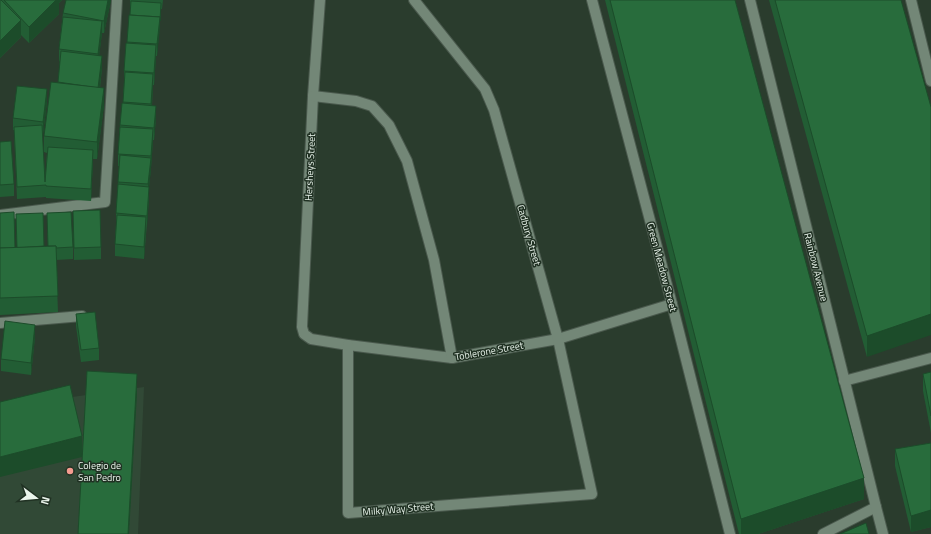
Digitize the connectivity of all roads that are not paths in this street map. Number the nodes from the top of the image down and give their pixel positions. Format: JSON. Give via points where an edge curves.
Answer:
{"nodes":[{"id":1,"x":117,"y":0,"type":"edge"},
{"id":2,"x":320,"y":0,"type":"edge"},
{"id":3,"x":414,"y":0,"type":"edge"},
{"id":4,"x":592,"y":0,"type":"edge"},
{"id":5,"x":750,"y":0,"type":"edge"},
{"id":6,"x":911,"y":0,"type":"edge"},
{"id":7,"x":931,"y":81,"type":"edge"},
{"id":8,"x":313,"y":96,"type":"junction"},
{"id":9,"x":0,"y":215,"type":"edge"},
{"id":10,"x":672,"y":304,"type":"junction"},
{"id":11,"x":82,"y":316,"type":"edge"},
{"id":12,"x":0,"y":323,"type":"edge"},
{"id":13,"x":304,"y":334,"type":"joint"},
{"id":14,"x":558,"y":339,"type":"junction"},
{"id":15,"x":348,"y":345,"type":"junction"},
{"id":16,"x":452,"y":358,"type":"junction"},
{"id":17,"x":931,"y":358,"type":"edge"},
{"id":18,"x":844,"y":381,"type":"junction"},
{"id":19,"x":592,"y":494,"type":"joint"},
{"id":20,"x":876,"y":507,"type":"junction"},
{"id":21,"x":730,"y":534,"type":"edge"},
{"id":22,"x":824,"y":534,"type":"edge"},
{"id":23,"x":883,"y":534,"type":"edge"}],
"edges":[{"from":1,"to":9,"type":"street","via":[[105,202]]},
{"from":2,"to":8,"type":"street","name":"Hersheys Street"},
{"from":3,"to":14,"type":"street","name":"Cadbury Street","via":[[485,89],[494,110]]},
{"from":4,"to":10,"type":"street","name":"Green Meadow Street"},
{"from":5,"to":18,"type":"street","name":"Rainbow Avenue"},
{"from":6,"to":7,"type":"street"},
{"from":8,"to":13,"type":"street","name":"Hersheys Street","via":[[302,327]]},
{"from":8,"to":16,"type":"street","via":[[356,101],[372,106],[389,125],[407,161],[432,252]]},
{"from":10,"to":14,"type":"street","name":"Toblerone Street"},
{"from":10,"to":21,"type":"street","name":"Green Meadow Street"},
{"from":11,"to":12,"type":"street"},
{"from":13,"to":15,"type":"street","name":"Toblerone Street","via":[[311,339]]},
{"from":14,"to":16,"type":"street","name":"Toblerone Street"},
{"from":14,"to":19,"type":"street","name":"Cadbury Street"},
{"from":15,"to":16,"type":"street","name":"Toblerone Street"},
{"from":15,"to":19,"type":"street","name":"Milky Way Street","via":[[348,513]]},
{"from":17,"to":18,"type":"street"},
{"from":18,"to":20,"type":"street","name":"Rainbow Avenue"},
{"from":20,"to":22,"type":"street"},
{"from":20,"to":23,"type":"street","name":"Rainbow Avenue"}]}
